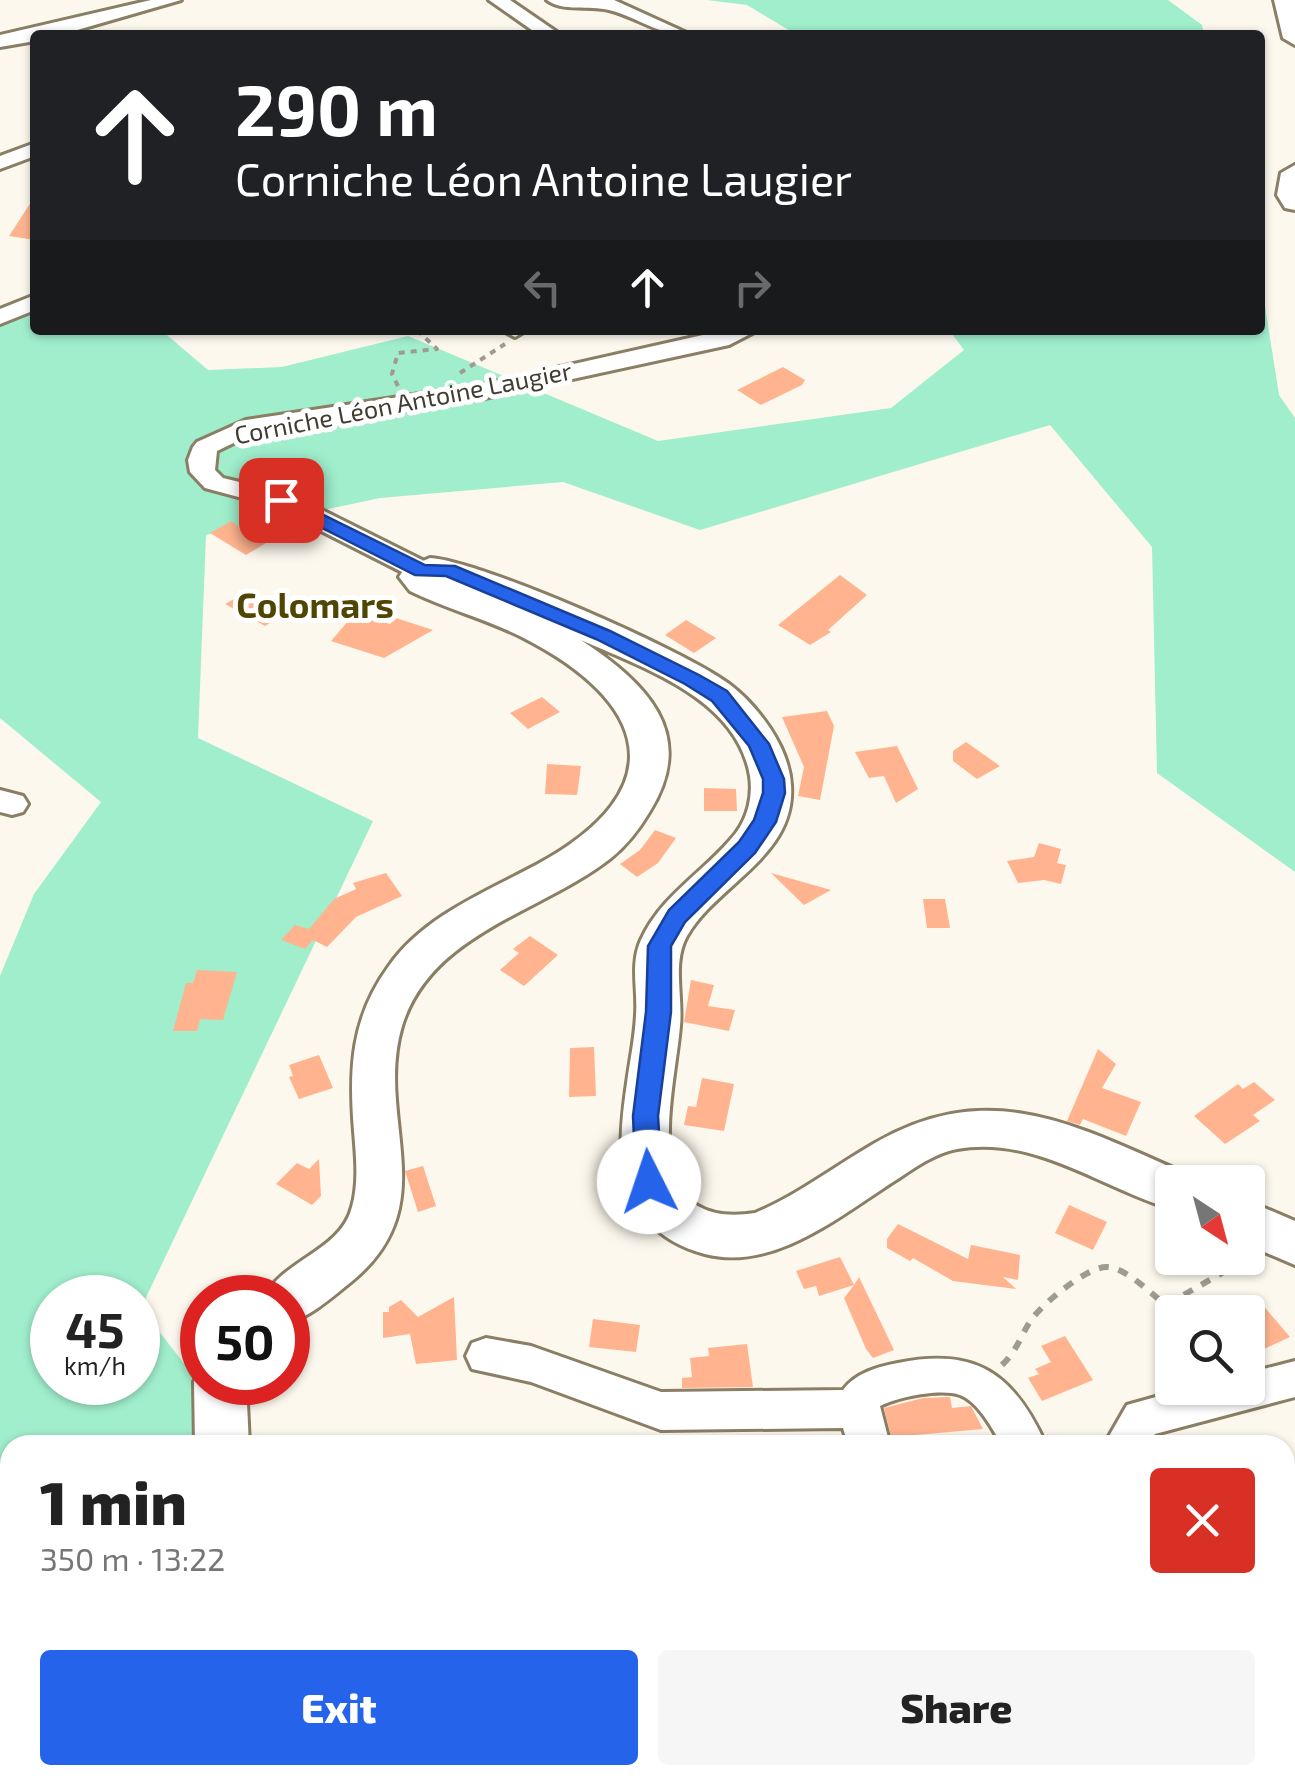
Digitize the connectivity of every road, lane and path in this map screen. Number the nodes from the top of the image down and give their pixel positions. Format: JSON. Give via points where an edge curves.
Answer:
{"nodes":[{"id":1,"x":172,"y":0,"type":"edge"},
{"id":2,"x":498,"y":0,"type":"edge"},
{"id":3,"x":556,"y":0,"type":"edge"},
{"id":4,"x":1286,"y":0,"type":"edge"},
{"id":5,"x":55,"y":30,"type":"edge"},
{"id":6,"x":544,"y":30,"type":"edge"},
{"id":7,"x":670,"y":30,"type":"edge"},
{"id":8,"x":30,"y":36,"type":"edge"},
{"id":9,"x":1295,"y":38,"type":"edge"},
{"id":10,"x":0,"y":41,"type":"edge"},
{"id":11,"x":30,"y":151,"type":"edge"},
{"id":12,"x":0,"y":163,"type":"edge"},
{"id":13,"x":1295,"y":173,"type":"edge"},
{"id":14,"x":1295,"y":202,"type":"edge"},
{"id":15,"x":30,"y":304,"type":"edge"},
{"id":16,"x":0,"y":316,"type":"edge"},
{"id":17,"x":422,"y":335,"type":"edge"},
{"id":18,"x":514,"y":335,"type":"edge"},
{"id":19,"x":729,"y":335,"type":"edge"},
{"id":20,"x":452,"y":375,"type":"dead end"},
{"id":21,"x":427,"y":400,"type":"junction"},
{"id":22,"x":422,"y":571,"type":"junction"},
{"id":23,"x":1155,"y":1182,"type":"edge"},
{"id":24,"x":1270,"y":1233,"type":"edge"},
{"id":25,"x":310,"y":1284,"type":"edge"},
{"id":26,"x":486,"y":1356,"type":"dead end"},
{"id":27,"x":1295,"y":1378,"type":"edge"},
{"id":28,"x":970,"y":1379,"type":"junction"},
{"id":29,"x":221,"y":1405,"type":"edge"},
{"id":30,"x":863,"y":1427,"type":"edge"},
{"id":31,"x":222,"y":1435,"type":"edge"},
{"id":32,"x":1018,"y":1435,"type":"edge"},
{"id":33,"x":1131,"y":1435,"type":"edge"}],
"edges":[{"from":1,"to":5,"type":"street"},
{"from":2,"to":6,"type":"street"},
{"from":3,"to":7,"type":"street","via":[[612,5]]},
{"from":4,"to":9,"type":"main road"},
{"from":8,"to":10,"type":"street"},
{"from":11,"to":12,"type":"street"},
{"from":13,"to":14,"type":"main road"},
{"from":15,"to":16,"type":"street"},
{"from":17,"to":21,"type":"path","via":[[437,349],[398,354],[392,374],[400,398]]},
{"from":18,"to":20,"type":"path","via":[[470,370]]},
{"from":19,"to":21,"type":"street","name":"Corniche Léon Antoine Laugier"},
{"from":21,"to":22,"type":"street","name":"Corniche Léon Antoine Laugier","via":[[246,427],[206,447],[200,460],[214,483],[281,500]]},
{"from":22,"to":23,"type":"main road","via":[[448,570],[692,680],[720,696],[770,768],[774,793],[760,830],[677,916],[660,946],[645,1152],[649,1182],[673,1216],[719,1238],[755,1237],[905,1148],[959,1130],[1043,1137]]},
{"from":22,"to":25,"type":"main road","via":[[417,577],[423,583],[528,624],[597,672],[644,718],[654,741],[654,766],[640,799],[595,848],[462,923],[397,985],[373,1054],[380,1206],[366,1233]]},
{"from":24,"to":28,"type":"path","via":[[1252,1256],[1166,1305],[1115,1270],[1100,1270],[1035,1314],[1019,1350],[1000,1366]]},
{"from":26,"to":30,"type":"street","via":[[531,1364],[661,1411]]},
{"from":27,"to":33,"type":"street","via":[[1142,1418]]},
{"from":28,"to":30,"type":"street","via":[[941,1376],[868,1391],[856,1404]]},
{"from":28,"to":32,"type":"street"},
{"from":29,"to":31,"type":"main road"}]}
